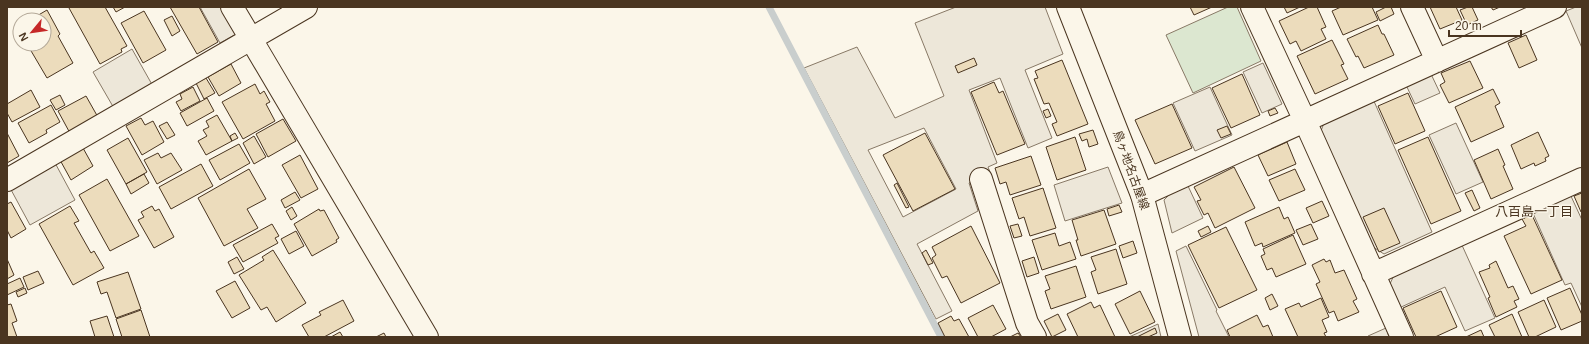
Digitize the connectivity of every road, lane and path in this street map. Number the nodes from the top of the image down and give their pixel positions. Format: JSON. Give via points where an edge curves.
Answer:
{"nodes":[{"id":1,"x":232,"y":7,"type":"edge"},
{"id":2,"x":306,"y":7,"type":"edge"},
{"id":3,"x":1068,"y":7,"type":"edge"},
{"id":4,"x":1252,"y":7,"type":"edge"},
{"id":5,"x":1412,"y":7,"type":"edge"},
{"id":6,"x":1555,"y":7,"type":"edge"},
{"id":7,"x":250,"y":39,"type":"junction"},
{"id":8,"x":1437,"y":60,"type":"junction"},
{"id":9,"x":1305,"y":121,"type":"junction"},
{"id":10,"x":981,"y":179,"type":"dead end"},
{"id":11,"x":1582,"y":179,"type":"edge"},
{"id":12,"x":7,"y":180,"type":"edge"},
{"id":13,"x":1142,"y":195,"type":"junction"},
{"id":14,"x":1373,"y":274,"type":"junction"},
{"id":15,"x":427,"y":337,"type":"edge"},
{"id":16,"x":1035,"y":337,"type":"edge"},
{"id":17,"x":1180,"y":337,"type":"edge"},
{"id":18,"x":1402,"y":337,"type":"edge"}],
"edges":[{"from":1,"to":7,"type":"street"},
{"from":2,"to":7,"type":"street"},
{"from":3,"to":13,"type":"street","name":"鳥ヶ地名古屋線"},
{"from":4,"to":9,"type":"street"},
{"from":5,"to":8,"type":"street"},
{"from":6,"to":8,"type":"street"},
{"from":7,"to":12,"type":"street"},
{"from":7,"to":15,"type":"street"},
{"from":8,"to":9,"type":"street"},
{"from":9,"to":13,"type":"street"},
{"from":9,"to":14,"type":"street"},
{"from":10,"to":16,"type":"street","via":[[1027,323]]},
{"from":11,"to":14,"type":"street"},
{"from":13,"to":17,"type":"street","name":"鳥ヶ地名古屋線"},
{"from":14,"to":18,"type":"street"}]}
